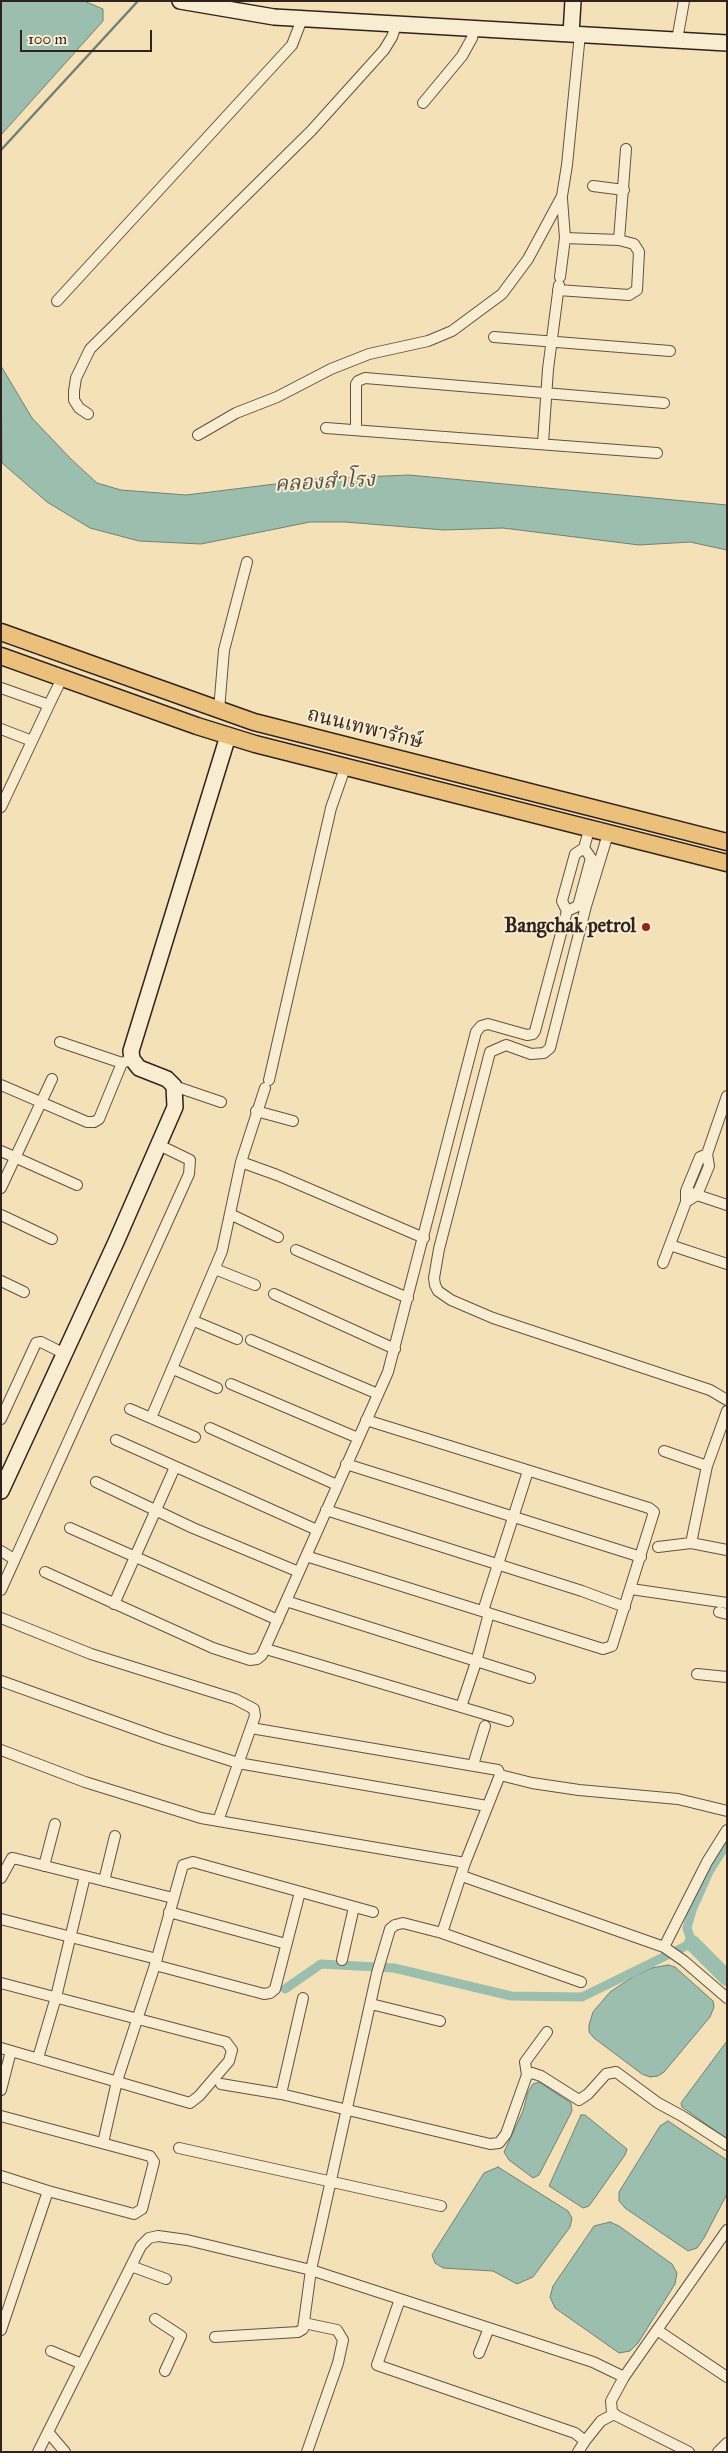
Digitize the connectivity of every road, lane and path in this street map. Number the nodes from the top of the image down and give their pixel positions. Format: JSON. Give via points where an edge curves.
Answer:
{"nodes":[{"id":1,"x":180,"y":1,"type":"edge"},
{"id":2,"x":573,"y":1,"type":"edge"},
{"id":3,"x":684,"y":1,"type":"edge"},
{"id":4,"x":302,"y":19,"type":"junction"},
{"id":5,"x":396,"y":25,"type":"junction"},
{"id":6,"x":474,"y":30,"type":"junction"},
{"id":7,"x":576,"y":34,"type":"junction"},
{"id":8,"x":677,"y":40,"type":"junction"},
{"id":9,"x":727,"y":44,"type":"edge"},
{"id":10,"x":422,"y":103,"type":"dead end"},
{"id":11,"x":626,"y":149,"type":"dead end"},
{"id":12,"x":593,"y":186,"type":"dead end"},
{"id":13,"x":624,"y":190,"type":"junction"},
{"id":14,"x":562,"y":196,"type":"junction"},
{"id":15,"x":564,"y":236,"type":"junction"},
{"id":16,"x":619,"y":240,"type":"junction"},
{"id":17,"x":559,"y":284,"type":"junction"},
{"id":18,"x":58,"y":301,"type":"dead end"},
{"id":19,"x":494,"y":337,"type":"dead end"},
{"id":20,"x":551,"y":341,"type":"junction"},
{"id":21,"x":670,"y":351,"type":"dead end"},
{"id":22,"x":546,"y":393,"type":"junction"},
{"id":23,"x":664,"y":402,"type":"dead end"},
{"id":24,"x":88,"y":414,"type":"dead end"},
{"id":25,"x":326,"y":428,"type":"dead end"},
{"id":26,"x":356,"y":430,"type":"junction"},
{"id":27,"x":198,"y":435,"type":"dead end"},
{"id":28,"x":543,"y":443,"type":"junction"},
{"id":29,"x":657,"y":453,"type":"dead end"},
{"id":30,"x":246,"y":562,"type":"dead end"},
{"id":31,"x":1,"y":632,"type":"edge"},
{"id":32,"x":1,"y":656,"type":"edge"},
{"id":33,"x":62,"y":678,"type":"junction"},
{"id":34,"x":1,"y":688,"type":"edge"},
{"id":35,"x":49,"y":705,"type":"junction"},
{"id":36,"x":219,"y":710,"type":"junction"},
{"id":37,"x":1,"y":729,"type":"edge"},
{"id":38,"x":228,"y":736,"type":"junction"},
{"id":39,"x":32,"y":741,"type":"junction"},
{"id":40,"x":345,"y":768,"type":"junction"},
{"id":41,"x":490,"y":782,"type":"junction"},
{"id":42,"x":484,"y":804,"type":"junction"},
{"id":43,"x":1,"y":807,"type":"edge"},
{"id":44,"x":589,"y":830,"type":"junction"},
{"id":45,"x":608,"y":834,"type":"junction"},
{"id":46,"x":727,"y":842,"type":"edge"},
{"id":47,"x":584,"y":848,"type":"junction"},
{"id":48,"x":727,"y":864,"type":"edge"},
{"id":49,"x":567,"y":911,"type":"junction"},
{"id":50,"x":60,"y":1042,"type":"dead end"},
{"id":51,"x":127,"y":1061,"type":"junction"},
{"id":52,"x":52,"y":1079,"type":"dead end"},
{"id":53,"x":1,"y":1085,"type":"edge"},
{"id":54,"x":174,"y":1086,"type":"junction"},
{"id":55,"x":727,"y":1096,"type":"edge"},
{"id":56,"x":221,"y":1102,"type":"dead end"},
{"id":57,"x":42,"y":1104,"type":"junction"},
{"id":58,"x":256,"y":1111,"type":"junction"},
{"id":59,"x":293,"y":1121,"type":"dead end"},
{"id":60,"x":159,"y":1145,"type":"junction"},
{"id":61,"x":1,"y":1151,"type":"edge"},
{"id":62,"x":707,"y":1154,"type":"junction"},
{"id":63,"x":16,"y":1158,"type":"junction"},
{"id":64,"x":241,"y":1162,"type":"junction"},
{"id":65,"x":77,"y":1185,"type":"dead end"},
{"id":66,"x":1,"y":1188,"type":"edge"},
{"id":67,"x":686,"y":1191,"type":"junction"},
{"id":68,"x":697,"y":1195,"type":"junction"},
{"id":69,"x":686,"y":1202,"type":"junction"},
{"id":70,"x":727,"y":1206,"type":"edge"},
{"id":71,"x":1,"y":1215,"type":"edge"},
{"id":72,"x":232,"y":1215,"type":"junction"},
{"id":73,"x":278,"y":1237,"type":"dead end"},
{"id":74,"x":424,"y":1238,"type":"junction"},
{"id":75,"x":52,"y":1239,"type":"dead end"},
{"id":76,"x":670,"y":1245,"type":"junction"},
{"id":77,"x":296,"y":1250,"type":"dead end"},
{"id":78,"x":663,"y":1263,"type":"dead end"},
{"id":79,"x":727,"y":1264,"type":"edge"},
{"id":80,"x":215,"y":1269,"type":"junction"},
{"id":81,"x":1,"y":1281,"type":"edge"},
{"id":82,"x":255,"y":1286,"type":"dead end"},
{"id":83,"x":24,"y":1292,"type":"dead end"},
{"id":84,"x":274,"y":1294,"type":"dead end"},
{"id":85,"x":408,"y":1298,"type":"junction"},
{"id":86,"x":194,"y":1321,"type":"junction"},
{"id":87,"x":237,"y":1339,"type":"dead end"},
{"id":88,"x":251,"y":1340,"type":"dead end"},
{"id":89,"x":395,"y":1349,"type":"junction"},
{"id":90,"x":64,"y":1354,"type":"junction"},
{"id":91,"x":173,"y":1369,"type":"junction"},
{"id":92,"x":231,"y":1384,"type":"dead end"},
{"id":93,"x":217,"y":1388,"type":"dead end"},
{"id":94,"x":378,"y":1394,"type":"junction"},
{"id":95,"x":727,"y":1400,"type":"edge"},
{"id":96,"x":130,"y":1409,"type":"dead end"},
{"id":97,"x":727,"y":1411,"type":"edge"},
{"id":98,"x":151,"y":1418,"type":"junction"},
{"id":99,"x":1,"y":1419,"type":"edge"},
{"id":100,"x":366,"y":1420,"type":"junction"},
{"id":101,"x":210,"y":1428,"type":"dead end"},
{"id":102,"x":195,"y":1437,"type":"dead end"},
{"id":103,"x":358,"y":1438,"type":"junction"},
{"id":104,"x":116,"y":1440,"type":"dead end"},
{"id":105,"x":664,"y":1451,"type":"dead end"},
{"id":106,"x":346,"y":1464,"type":"junction"},
{"id":107,"x":707,"y":1466,"type":"junction"},
{"id":108,"x":175,"y":1467,"type":"junction"},
{"id":109,"x":528,"y":1471,"type":"junction"},
{"id":110,"x":96,"y":1482,"type":"dead end"},
{"id":111,"x":337,"y":1485,"type":"junction"},
{"id":112,"x":1,"y":1491,"type":"edge"},
{"id":113,"x":156,"y":1510,"type":"junction"},
{"id":114,"x":326,"y":1510,"type":"junction"},
{"id":115,"x":513,"y":1517,"type":"junction"},
{"id":116,"x":70,"y":1528,"type":"dead end"},
{"id":117,"x":317,"y":1530,"type":"junction"},
{"id":118,"x":691,"y":1543,"type":"junction"},
{"id":119,"x":658,"y":1547,"type":"dead end"},
{"id":120,"x":727,"y":1550,"type":"edge"},
{"id":121,"x":1,"y":1552,"type":"edge"},
{"id":122,"x":135,"y":1556,"type":"junction"},
{"id":123,"x":306,"y":1556,"type":"junction"},
{"id":124,"x":641,"y":1557,"type":"junction"},
{"id":125,"x":14,"y":1558,"type":"junction"},
{"id":126,"x":498,"y":1565,"type":"junction"},
{"id":127,"x":45,"y":1572,"type":"dead end"},
{"id":128,"x":299,"y":1572,"type":"junction"},
{"id":129,"x":631,"y":1589,"type":"junction"},
{"id":130,"x":1,"y":1590,"type":"edge"},
{"id":131,"x":286,"y":1601,"type":"junction"},
{"id":132,"x":727,"y":1603,"type":"edge"},
{"id":133,"x":114,"y":1604,"type":"junction"},
{"id":134,"x":625,"y":1607,"type":"junction"},
{"id":135,"x":486,"y":1612,"type":"junction"},
{"id":136,"x":1,"y":1618,"type":"edge"},
{"id":137,"x":278,"y":1620,"type":"junction"},
{"id":138,"x":266,"y":1649,"type":"junction"},
{"id":139,"x":476,"y":1662,"type":"junction"},
{"id":140,"x":697,"y":1674,"type":"dead end"},
{"id":141,"x":727,"y":1677,"type":"edge"},
{"id":142,"x":530,"y":1678,"type":"dead end"},
{"id":143,"x":1,"y":1681,"type":"edge"},
{"id":144,"x":461,"y":1707,"type":"junction"},
{"id":145,"x":508,"y":1721,"type":"dead end"},
{"id":146,"x":485,"y":1726,"type":"dead end"},
{"id":147,"x":252,"y":1728,"type":"junction"},
{"id":148,"x":1,"y":1750,"type":"edge"},
{"id":149,"x":238,"y":1763,"type":"junction"},
{"id":150,"x":474,"y":1765,"type":"junction"},
{"id":151,"x":500,"y":1775,"type":"junction"},
{"id":152,"x":487,"y":1806,"type":"junction"},
{"id":153,"x":727,"y":1812,"type":"edge"},
{"id":154,"x":218,"y":1821,"type":"junction"},
{"id":155,"x":55,"y":1824,"type":"dead end"},
{"id":156,"x":727,"y":1830,"type":"edge"},
{"id":157,"x":115,"y":1836,"type":"dead end"},
{"id":158,"x":465,"y":1863,"type":"junction"},
{"id":159,"x":44,"y":1866,"type":"junction"},
{"id":160,"x":85,"y":1876,"type":"junction"},
{"id":161,"x":462,"y":1876,"type":"junction"},
{"id":162,"x":1,"y":1878,"type":"edge"},
{"id":163,"x":104,"y":1881,"type":"junction"},
{"id":164,"x":300,"y":1892,"type":"junction"},
{"id":165,"x":173,"y":1898,"type":"junction"},
{"id":166,"x":354,"y":1907,"type":"junction"},
{"id":167,"x":169,"y":1912,"type":"junction"},
{"id":168,"x":373,"y":1912,"type":"dead end"},
{"id":169,"x":1,"y":1919,"type":"edge"},
{"id":170,"x":442,"y":1933,"type":"junction"},
{"id":171,"x":71,"y":1938,"type":"junction"},
{"id":172,"x":286,"y":1944,"type":"junction"},
{"id":173,"x":664,"y":1947,"type":"junction"},
{"id":174,"x":342,"y":1960,"type":"dead end"},
{"id":175,"x":156,"y":1962,"type":"junction"},
{"id":176,"x":581,"y":1982,"type":"dead end"},
{"id":177,"x":1,"y":1983,"type":"edge"},
{"id":178,"x":56,"y":1998,"type":"junction"},
{"id":179,"x":303,"y":1998,"type":"dead end"},
{"id":180,"x":727,"y":1998,"type":"edge"},
{"id":181,"x":371,"y":2004,"type":"junction"},
{"id":182,"x":138,"y":2021,"type":"junction"},
{"id":183,"x":440,"y":2022,"type":"dead end"},
{"id":184,"x":547,"y":2032,"type":"dead end"},
{"id":185,"x":6,"y":2049,"type":"edge"},
{"id":186,"x":38,"y":2058,"type":"junction"},
{"id":187,"x":527,"y":2075,"type":"junction"},
{"id":188,"x":117,"y":2082,"type":"junction"},
{"id":189,"x":221,"y":2084,"type":"dead end"},
{"id":190,"x":1,"y":2090,"type":"edge"},
{"id":191,"x":280,"y":2094,"type":"junction"},
{"id":192,"x":348,"y":2110,"type":"junction"},
{"id":193,"x":1,"y":2116,"type":"edge"},
{"id":194,"x":102,"y":2143,"type":"junction"},
{"id":195,"x":727,"y":2145,"type":"edge"},
{"id":196,"x":179,"y":2148,"type":"dead end"},
{"id":197,"x":1,"y":2176,"type":"edge"},
{"id":198,"x":331,"y":2184,"type":"junction"},
{"id":199,"x":48,"y":2191,"type":"junction"},
{"id":200,"x":441,"y":2206,"type":"dead end"},
{"id":201,"x":726,"y":2231,"type":"edge"},
{"id":202,"x":131,"y":2266,"type":"junction"},
{"id":203,"x":311,"y":2270,"type":"junction"},
{"id":204,"x":166,"y":2279,"type":"dead end"},
{"id":205,"x":400,"y":2299,"type":"junction"},
{"id":206,"x":156,"y":2319,"type":"dead end"},
{"id":207,"x":304,"y":2323,"type":"junction"},
{"id":208,"x":489,"y":2328,"type":"junction"},
{"id":209,"x":1,"y":2330,"type":"edge"},
{"id":210,"x":657,"y":2330,"type":"junction"},
{"id":211,"x":215,"y":2337,"type":"dead end"},
{"id":212,"x":51,"y":2351,"type":"dead end"},
{"id":213,"x":479,"y":2353,"type":"dead end"},
{"id":214,"x":82,"y":2364,"type":"junction"},
{"id":215,"x":165,"y":2371,"type":"dead end"},
{"id":216,"x":624,"y":2377,"type":"junction"},
{"id":217,"x":727,"y":2377,"type":"edge"},
{"id":218,"x":614,"y":2414,"type":"junction"},
{"id":219,"x":48,"y":2432,"type":"junction"},
{"id":220,"x":585,"y":2442,"type":"junction"},
{"id":221,"x":727,"y":2442,"type":"edge"},
{"id":222,"x":38,"y":2452,"type":"edge"},
{"id":223,"x":65,"y":2452,"type":"edge"},
{"id":224,"x":307,"y":2452,"type":"edge"},
{"id":225,"x":578,"y":2452,"type":"edge"},
{"id":226,"x":689,"y":2452,"type":"edge"},
{"id":227,"x":718,"y":2452,"type":"edge"}],
"edges":[{"from":1,"to":4,"type":"street"},
{"from":2,"to":7,"type":"street"},
{"from":3,"to":8,"type":"street"},
{"from":4,"to":5,"type":"street"},
{"from":4,"to":18,"type":"street","via":[[292,45]]},
{"from":5,"to":6,"type":"street"},
{"from":5,"to":24,"type":"street","via":[[384,50],[311,131],[90,349],[76,378],[74,391],[74,400]]},
{"from":6,"to":7,"type":"street"},
{"from":6,"to":10,"type":"street","via":[[462,56]]},
{"from":7,"to":8,"type":"street"},
{"from":7,"to":14,"type":"street"},
{"from":8,"to":9,"type":"street"},
{"from":11,"to":13,"type":"street"},
{"from":12,"to":13,"type":"street"},
{"from":13,"to":16,"type":"street"},
{"from":14,"to":15,"type":"street"},
{"from":14,"to":27,"type":"street","via":[[513,280],[488,306],[452,331],[428,341],[369,354],[331,369],[277,397],[236,413]]},
{"from":15,"to":16,"type":"street"},
{"from":15,"to":17,"type":"street"},
{"from":16,"to":17,"type":"street","via":[[634,244],[639,252],[636,292],[629,295]]},
{"from":17,"to":20,"type":"street"},
{"from":19,"to":20,"type":"street"},
{"from":20,"to":21,"type":"street"},
{"from":20,"to":22,"type":"street"},
{"from":22,"to":23,"type":"street"},
{"from":22,"to":26,"type":"street","via":[[365,378],[356,384]]},
{"from":22,"to":28,"type":"street"},
{"from":25,"to":26,"type":"street"},
{"from":26,"to":28,"type":"street"},
{"from":28,"to":29,"type":"street"},
{"from":30,"to":36,"type":"street","via":[[224,650]]},
{"from":31,"to":36,"type":"main road","name":"ถนนเทพารักษ์"},
{"from":32,"to":33,"type":"main road"},
{"from":33,"to":35,"type":"street"},
{"from":33,"to":38,"type":"main road"},
{"from":34,"to":35,"type":"street"},
{"from":35,"to":39,"type":"street"},
{"from":36,"to":41,"type":"main road","name":"ถนนเทพารักษ์","via":[[288,732]]},
{"from":37,"to":39,"type":"street"},
{"from":38,"to":40,"type":"main road"},
{"from":38,"to":51,"type":"street"},
{"from":39,"to":43,"type":"street"},
{"from":40,"to":42,"type":"main road"},
{"from":40,"to":58,"type":"street","via":[[332,808],[267,1084]]},
{"from":41,"to":42,"type":"street"},
{"from":41,"to":46,"type":"main road","name":"ถนนเทพารักษ์"},
{"from":42,"to":44,"type":"main road"},
{"from":44,"to":45,"type":"main road"},
{"from":44,"to":47,"type":"street"},
{"from":45,"to":48,"type":"main road"},
{"from":45,"to":95,"type":"street","via":[[550,1048],[544,1053],[531,1054],[506,1045],[490,1052],[439,1249],[435,1285],[451,1300],[493,1318],[710,1390]]},
{"from":47,"to":49,"type":"street","via":[[576,854],[562,901]]},
{"from":47,"to":49,"type":"street","via":[[591,858],[578,906]]},
{"from":49,"to":74,"type":"street","via":[[533,1034],[488,1024],[476,1032]]},
{"from":50,"to":51,"type":"street"},
{"from":51,"to":54,"type":"street","via":[[167,1079]]},
{"from":51,"to":57,"type":"street","via":[[99,1119],[94,1122],[86,1122]]},
{"from":52,"to":57,"type":"street"},
{"from":53,"to":57,"type":"street"},
{"from":54,"to":56,"type":"street"},
{"from":54,"to":60,"type":"street","via":[[176,1107]]},
{"from":55,"to":62,"type":"street"},
{"from":57,"to":63,"type":"street"},
{"from":58,"to":59,"type":"street"},
{"from":58,"to":64,"type":"street"},
{"from":60,"to":90,"type":"street"},
{"from":60,"to":125,"type":"street","via":[[190,1160],[189,1174]]},
{"from":61,"to":63,"type":"street"},
{"from":62,"to":67,"type":"street","via":[[700,1158]]},
{"from":62,"to":68,"type":"street","via":[[709,1166]]},
{"from":63,"to":65,"type":"street"},
{"from":63,"to":66,"type":"street"},
{"from":64,"to":72,"type":"street"},
{"from":64,"to":74,"type":"street"},
{"from":67,"to":68,"type":"street"},
{"from":67,"to":69,"type":"street"},
{"from":68,"to":69,"type":"street"},
{"from":68,"to":70,"type":"street"},
{"from":69,"to":76,"type":"street"},
{"from":71,"to":75,"type":"street"},
{"from":72,"to":73,"type":"street"},
{"from":72,"to":80,"type":"street"},
{"from":74,"to":85,"type":"street"},
{"from":76,"to":78,"type":"street"},
{"from":76,"to":79,"type":"street"},
{"from":77,"to":85,"type":"street"},
{"from":80,"to":82,"type":"street"},
{"from":80,"to":86,"type":"street"},
{"from":81,"to":83,"type":"street"},
{"from":84,"to":89,"type":"street"},
{"from":85,"to":89,"type":"street"},
{"from":86,"to":87,"type":"street"},
{"from":86,"to":91,"type":"street"},
{"from":88,"to":94,"type":"street"},
{"from":89,"to":94,"type":"street"},
{"from":90,"to":99,"type":"street","via":[[41,1342],[36,1343]]},
{"from":90,"to":112,"type":"street"},
{"from":91,"to":93,"type":"street"},
{"from":91,"to":98,"type":"street"},
{"from":92,"to":103,"type":"street"},
{"from":94,"to":100,"type":"street"},
{"from":96,"to":98,"type":"street"},
{"from":97,"to":107,"type":"street"},
{"from":98,"to":102,"type":"street"},
{"from":100,"to":103,"type":"street"},
{"from":100,"to":109,"type":"street"},
{"from":101,"to":111,"type":"street"},
{"from":103,"to":106,"type":"street"},
{"from":104,"to":108,"type":"street"},
{"from":105,"to":107,"type":"street"},
{"from":106,"to":111,"type":"street"},
{"from":106,"to":115,"type":"street"},
{"from":107,"to":118,"type":"street"},
{"from":108,"to":113,"type":"street"},
{"from":108,"to":117,"type":"street"},
{"from":109,"to":115,"type":"street"},
{"from":109,"to":124,"type":"street","via":[[649,1508],[654,1515]]},
{"from":110,"to":113,"type":"street"},
{"from":111,"to":114,"type":"street"},
{"from":113,"to":122,"type":"street"},
{"from":113,"to":128,"type":"street"},
{"from":114,"to":117,"type":"street"},
{"from":114,"to":126,"type":"street"},
{"from":115,"to":124,"type":"street"},
{"from":115,"to":126,"type":"street"},
{"from":116,"to":122,"type":"street"},
{"from":117,"to":123,"type":"street"},
{"from":118,"to":119,"type":"street"},
{"from":118,"to":120,"type":"street"},
{"from":121,"to":125,"type":"street"},
{"from":122,"to":133,"type":"street"},
{"from":122,"to":137,"type":"street"},
{"from":123,"to":128,"type":"street"},
{"from":123,"to":135,"type":"street"},
{"from":124,"to":129,"type":"street"},
{"from":125,"to":130,"type":"street"},
{"from":126,"to":134,"type":"street"},
{"from":126,"to":135,"type":"street"},
{"from":127,"to":133,"type":"street"},
{"from":128,"to":131,"type":"street"},
{"from":129,"to":132,"type":"street"},
{"from":129,"to":134,"type":"street"},
{"from":131,"to":137,"type":"street"},
{"from":131,"to":139,"type":"street"},
{"from":133,"to":138,"type":"street","via":[[241,1658],[257,1659]]},
{"from":134,"to":135,"type":"street","via":[[612,1646],[608,1649]]},
{"from":135,"to":139,"type":"street"},
{"from":136,"to":147,"type":"street","via":[[91,1654],[236,1698],[254,1709],[256,1716]]},
{"from":137,"to":138,"type":"street"},
{"from":138,"to":144,"type":"street"},
{"from":139,"to":142,"type":"street"},
{"from":139,"to":144,"type":"street"},
{"from":140,"to":141,"type":"street"},
{"from":143,"to":149,"type":"street","via":[[163,1740]]},
{"from":144,"to":145,"type":"street"},
{"from":146,"to":150,"type":"street"},
{"from":147,"to":149,"type":"street"},
{"from":147,"to":150,"type":"street"},
{"from":148,"to":154,"type":"street","via":[[85,1782]]},
{"from":149,"to":152,"type":"street"},
{"from":149,"to":154,"type":"street"},
{"from":150,"to":151,"type":"street","via":[[494,1768]]},
{"from":151,"to":152,"type":"street"},
{"from":151,"to":153,"type":"street","via":[[570,1788],[678,1799]]},
{"from":152,"to":158,"type":"street"},
{"from":154,"to":158,"type":"street"},
{"from":155,"to":159,"type":"street"},
{"from":156,"to":173,"type":"street"},
{"from":157,"to":163,"type":"street"},
{"from":158,"to":161,"type":"street"},
{"from":159,"to":160,"type":"street"},
{"from":159,"to":162,"type":"street","via":[[12,1858]]},
{"from":160,"to":163,"type":"street"},
{"from":160,"to":171,"type":"street"},
{"from":161,"to":170,"type":"street"},
{"from":161,"to":173,"type":"street"},
{"from":163,"to":165,"type":"street"},
{"from":164,"to":165,"type":"street","via":[[190,1862],[180,1869]]},
{"from":164,"to":166,"type":"street"},
{"from":164,"to":172,"type":"street"},
{"from":165,"to":167,"type":"street"},
{"from":166,"to":168,"type":"street"},
{"from":166,"to":174,"type":"street"},
{"from":167,"to":172,"type":"street"},
{"from":167,"to":175,"type":"street"},
{"from":169,"to":171,"type":"street"},
{"from":170,"to":176,"type":"street"},
{"from":170,"to":181,"type":"street","via":[[403,1923],[390,1929]]},
{"from":171,"to":175,"type":"street"},
{"from":171,"to":178,"type":"street"},
{"from":172,"to":175,"type":"street","via":[[275,1989],[264,1994]]},
{"from":173,"to":180,"type":"street"},
{"from":175,"to":182,"type":"street"},
{"from":177,"to":178,"type":"street"},
{"from":178,"to":182,"type":"street"},
{"from":178,"to":186,"type":"street"},
{"from":179,"to":191,"type":"street"},
{"from":181,"to":183,"type":"street"},
{"from":181,"to":192,"type":"street"},
{"from":182,"to":188,"type":"street"},
{"from":182,"to":188,"type":"street","via":[[226,2042],[232,2055],[205,2089],[190,2102]]},
{"from":184,"to":187,"type":"street","via":[[525,2062]]},
{"from":185,"to":186,"type":"street"},
{"from":185,"to":190,"type":"street"},
{"from":186,"to":188,"type":"street"},
{"from":187,"to":192,"type":"street","via":[[515,2113],[506,2134],[498,2143],[490,2144]]},
{"from":187,"to":195,"type":"street","via":[[541,2076],[579,2100],[606,2074],[616,2072],[658,2103]]},
{"from":188,"to":194,"type":"street"},
{"from":189,"to":191,"type":"street"},
{"from":191,"to":192,"type":"street"},
{"from":192,"to":198,"type":"street"},
{"from":193,"to":194,"type":"street"},
{"from":194,"to":199,"type":"street","via":[[153,2158],[142,2209],[134,2214]]},
{"from":196,"to":198,"type":"street"},
{"from":197,"to":199,"type":"street"},
{"from":198,"to":200,"type":"street"},
{"from":198,"to":203,"type":"street"},
{"from":199,"to":209,"type":"street"},
{"from":201,"to":210,"type":"street"},
{"from":202,"to":203,"type":"street","via":[[149,2238],[167,2236]]},
{"from":202,"to":204,"type":"street"},
{"from":202,"to":214,"type":"street"},
{"from":203,"to":205,"type":"street"},
{"from":203,"to":207,"type":"street"},
{"from":205,"to":208,"type":"street"},
{"from":205,"to":220,"type":"street","via":[[377,2365],[575,2433]]},
{"from":206,"to":215,"type":"street","via":[[181,2336]]},
{"from":207,"to":211,"type":"street","via":[[298,2332]]},
{"from":207,"to":224,"type":"street","via":[[337,2330],[342,2340],[338,2363]]},
{"from":208,"to":213,"type":"street"},
{"from":208,"to":216,"type":"street","via":[[593,2362]]},
{"from":210,"to":216,"type":"street"},
{"from":210,"to":217,"type":"street"},
{"from":212,"to":214,"type":"street"},
{"from":214,"to":219,"type":"street"},
{"from":216,"to":218,"type":"street","via":[[612,2401]]},
{"from":218,"to":220,"type":"street","via":[[601,2421]]},
{"from":218,"to":226,"type":"street"},
{"from":219,"to":222,"type":"street"},
{"from":219,"to":223,"type":"street"},
{"from":220,"to":225,"type":"street"},
{"from":221,"to":227,"type":"street"}]}
